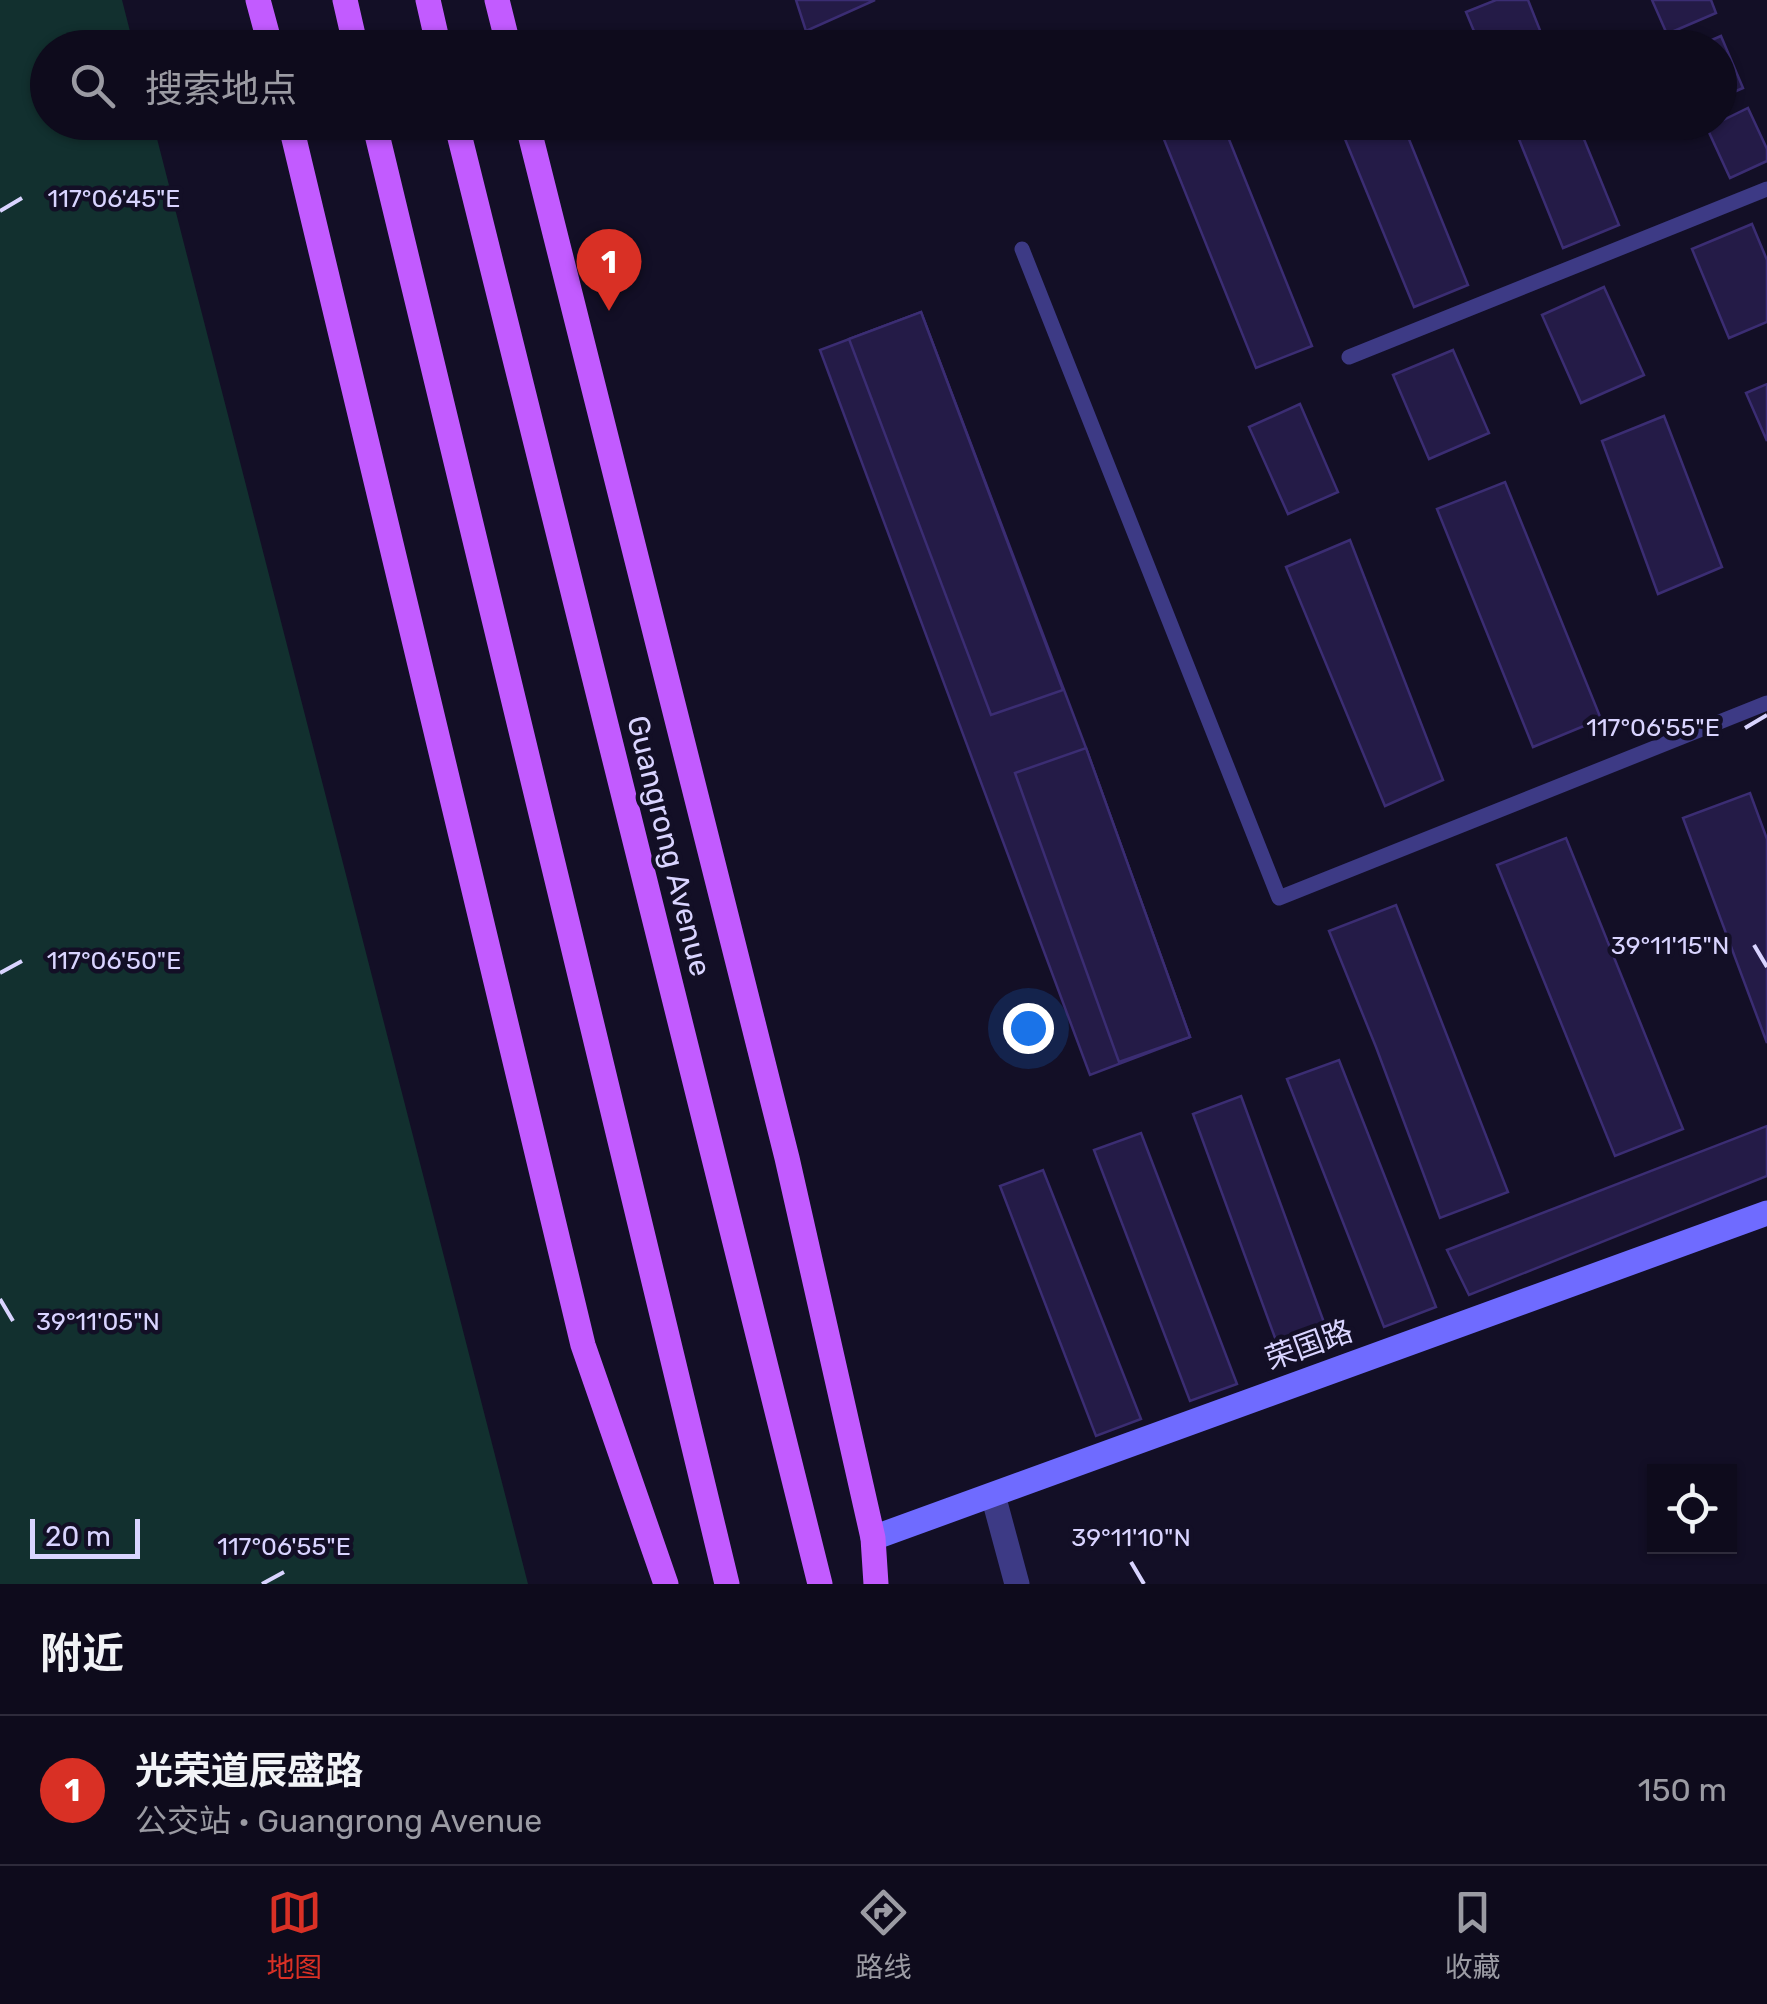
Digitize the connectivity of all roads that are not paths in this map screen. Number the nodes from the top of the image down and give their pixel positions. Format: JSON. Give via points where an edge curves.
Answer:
{"nodes":[{"id":1,"x":258,"y":0,"type":"edge"},
{"id":2,"x":344,"y":0,"type":"edge"},
{"id":3,"x":428,"y":0,"type":"edge"},
{"id":4,"x":497,"y":0,"type":"edge"},
{"id":5,"x":266,"y":30,"type":"edge"},
{"id":6,"x":352,"y":30,"type":"edge"},
{"id":7,"x":435,"y":30,"type":"edge"},
{"id":8,"x":504,"y":30,"type":"edge"},
{"id":9,"x":294,"y":140,"type":"edge"},
{"id":10,"x":378,"y":140,"type":"edge"},
{"id":11,"x":460,"y":140,"type":"edge"},
{"id":12,"x":532,"y":140,"type":"edge"},
{"id":13,"x":1767,"y":189,"type":"edge"},
{"id":14,"x":1022,"y":249,"type":"dead end"},
{"id":15,"x":1349,"y":357,"type":"dead end"},
{"id":16,"x":1767,"y":703,"type":"edge"},
{"id":17,"x":1767,"y":1213,"type":"edge"},
{"id":18,"x":993,"y":1495,"type":"junction"},
{"id":19,"x":874,"y":1538,"type":"junction"},
{"id":20,"x":666,"y":1584,"type":"edge"},
{"id":21,"x":726,"y":1584,"type":"edge"},
{"id":22,"x":820,"y":1584,"type":"edge"},
{"id":23,"x":876,"y":1584,"type":"edge"},
{"id":24,"x":1017,"y":1584,"type":"edge"}],
"edges":[{"from":1,"to":5,"type":"main road"},
{"from":2,"to":6,"type":"main road"},
{"from":3,"to":7,"type":"main road"},
{"from":4,"to":8,"type":"main road"},
{"from":9,"to":20,"type":"main road","via":[[584,1345]]},
{"from":10,"to":21,"type":"main road"},
{"from":11,"to":22,"type":"main road","name":"Guangrong Avenue"},
{"from":12,"to":19,"type":"main road"},
{"from":13,"to":15,"type":"lane"},
{"from":14,"to":16,"type":"lane","via":[[1279,898]]},
{"from":17,"to":18,"type":"street","name":"荣国路"},
{"from":18,"to":19,"type":"street","name":"荣国路"},
{"from":18,"to":24,"type":"street"},
{"from":19,"to":23,"type":"main road"}]}
